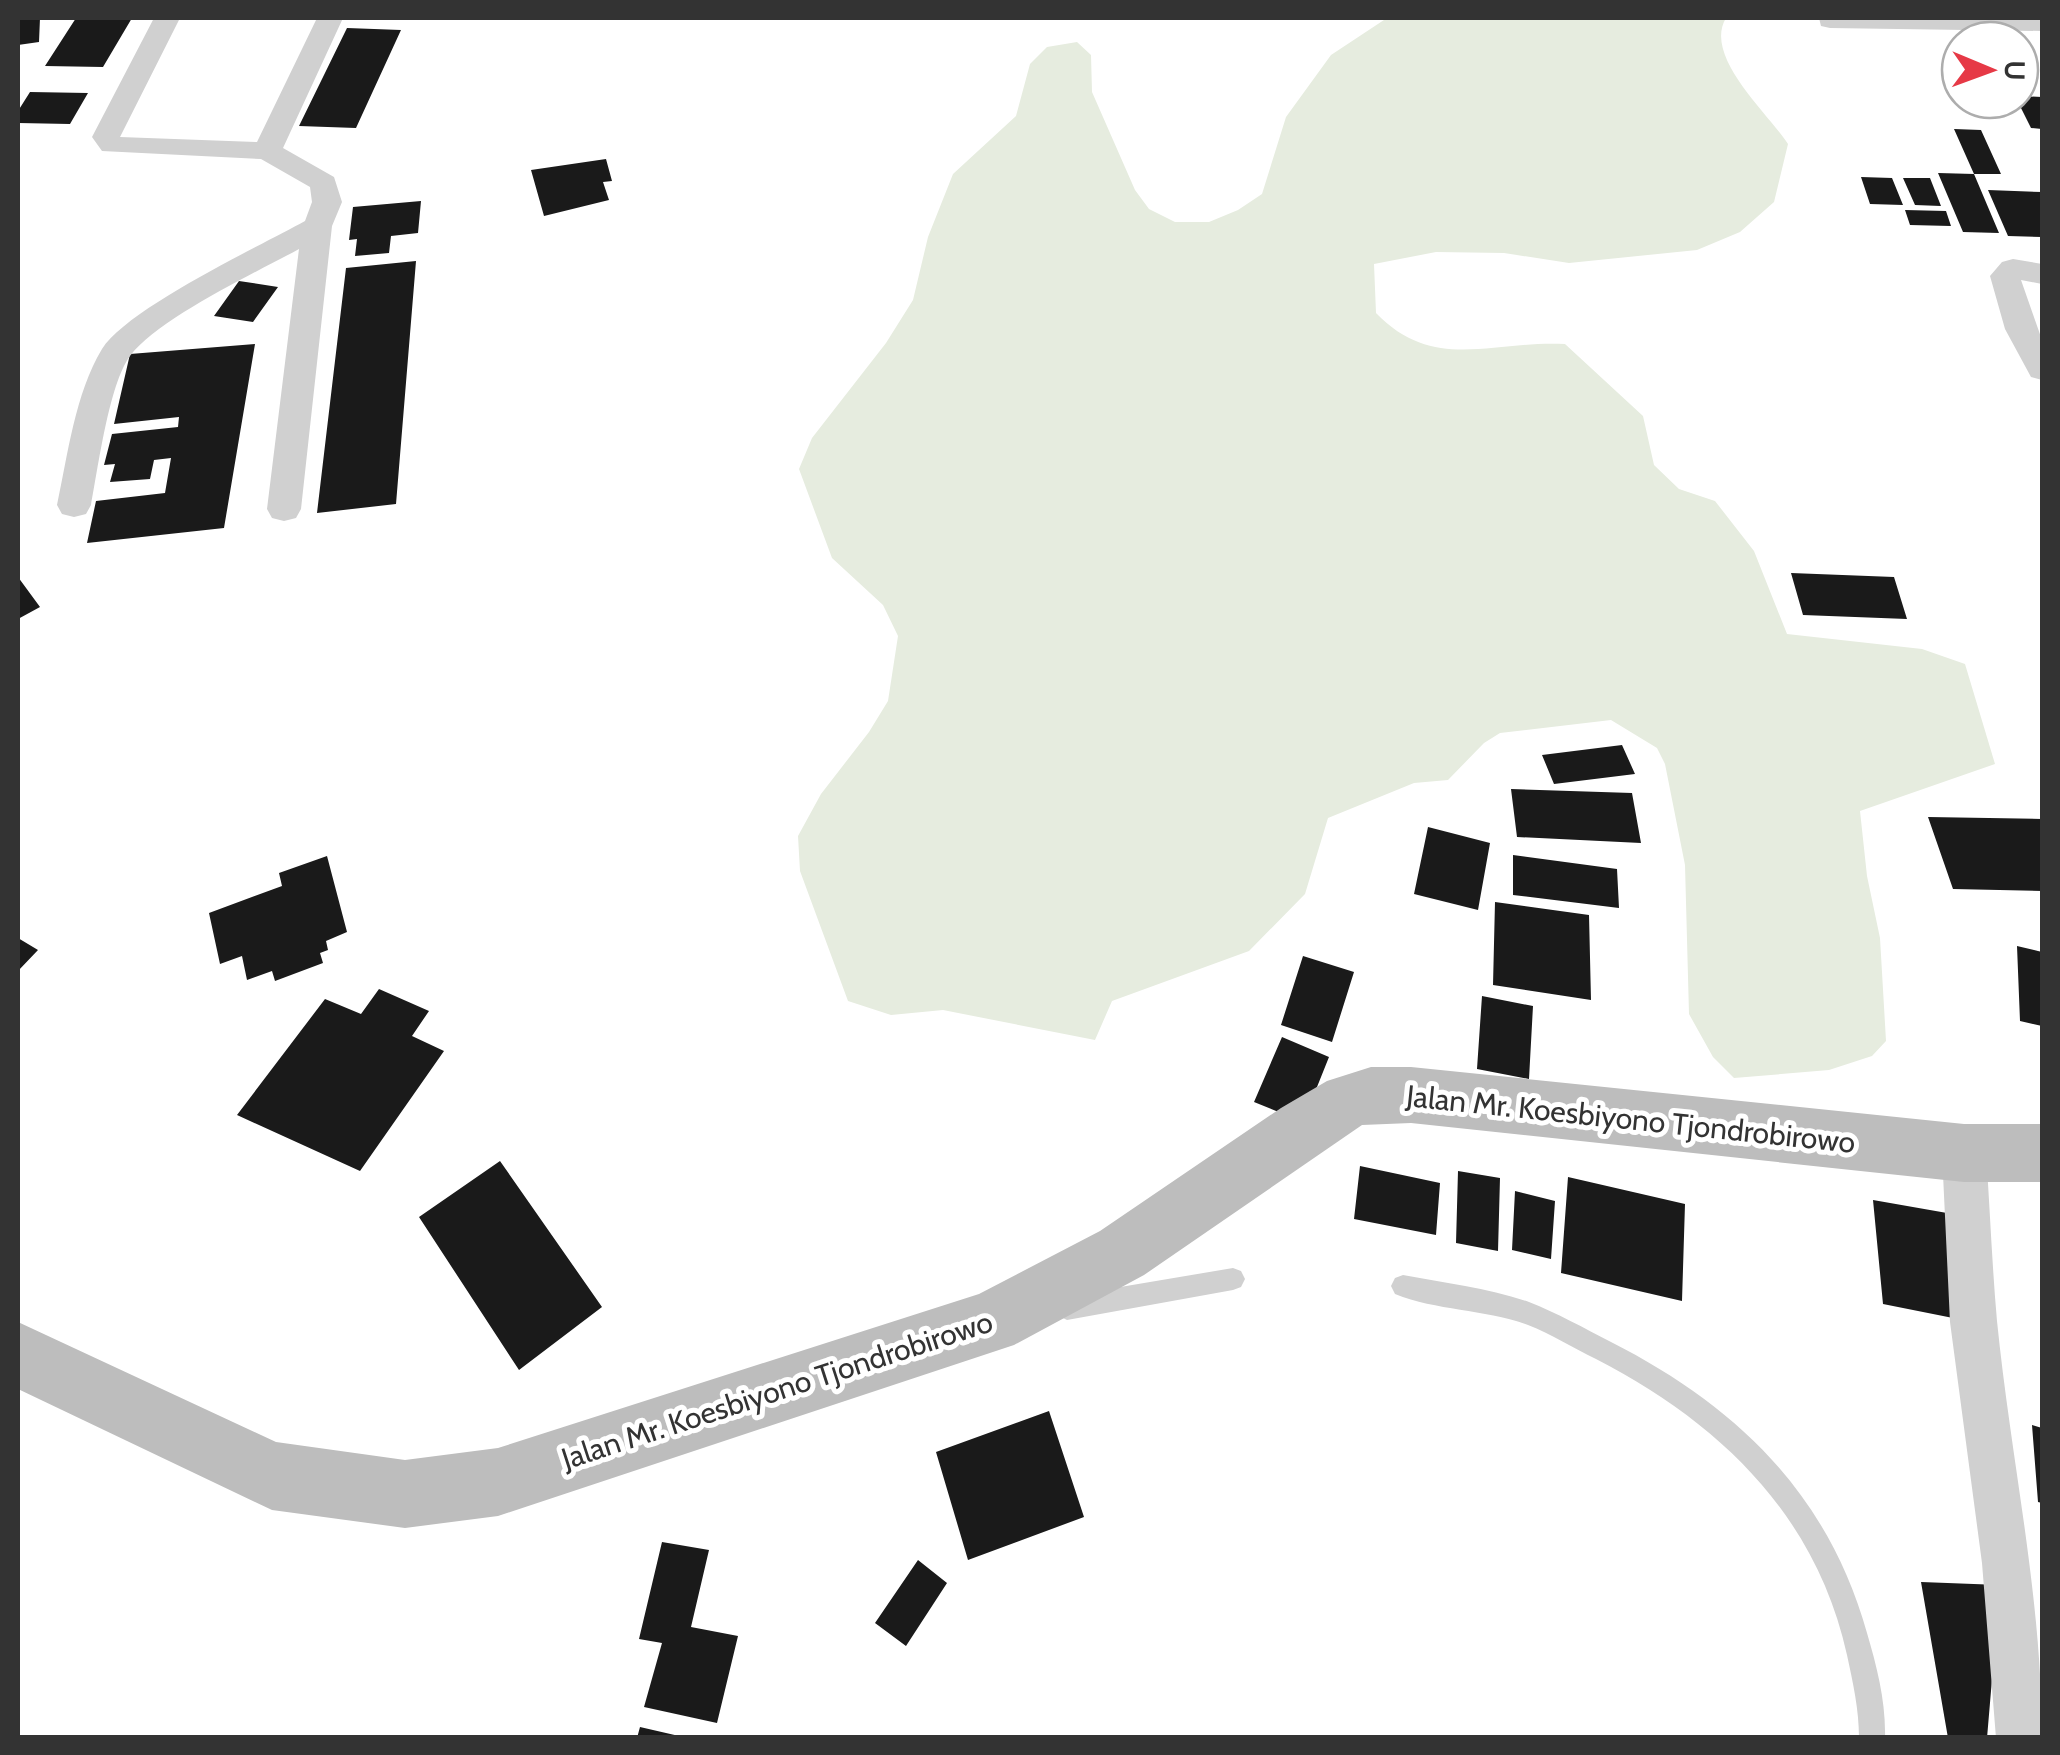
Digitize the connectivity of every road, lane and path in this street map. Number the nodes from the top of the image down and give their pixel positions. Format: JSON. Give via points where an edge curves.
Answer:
{"nodes":[{"id":1,"x":166,"y":18,"type":"edge"},
{"id":2,"x":330,"y":18,"type":"edge"},
{"id":3,"x":1830,"y":20,"type":"edge"},
{"id":4,"x":2042,"y":23,"type":"edge"},
{"id":5,"x":266,"y":151,"type":"junction"},
{"id":6,"x":318,"y":226,"type":"junction"},
{"id":7,"x":2042,"y":274,"type":"edge"},
{"id":8,"x":2042,"y":368,"type":"edge"},
{"id":9,"x":74,"y":505,"type":"dead end"},
{"id":10,"x":284,"y":509,"type":"dead end"},
{"id":11,"x":1964,"y":1153,"type":"junction"},
{"id":12,"x":2042,"y":1153,"type":"edge"},
{"id":13,"x":1233,"y":1279,"type":"dead end"},
{"id":14,"x":1403,"y":1286,"type":"dead end"},
{"id":15,"x":991,"y":1322,"type":"junction"},
{"id":16,"x":18,"y":1355,"type":"edge"},
{"id":17,"x":1872,"y":1738,"type":"edge"},
{"id":18,"x":2023,"y":1738,"type":"edge"}],
"edges":[{"from":1,"to":5,"type":"street","via":[[109,141]]},
{"from":2,"to":5,"type":"street"},
{"from":3,"to":4,"type":"street"},
{"from":5,"to":6,"type":"street","via":[[324,183]]},
{"from":6,"to":9,"type":"street","via":[[119,348]]},
{"from":6,"to":10,"type":"street"},
{"from":7,"to":8,"type":"street","via":[[2014,269],[2004,276]]},
{"from":11,"to":12,"type":"main road","name":"Jalan Mr. Koesbiyono Tjondrobirowo"},
{"from":11,"to":15,"type":"main road","name":"Jalan Mr. Koesbiyono Tjondrobirowo","via":[[1371,1095],[1302,1128],[1122,1253]]},
{"from":11,"to":18,"type":"street","via":[[1974,1322]]},
{"from":13,"to":15,"type":"lane"},
{"from":14,"to":17,"type":"lane","via":[[1524,1312],[1625,1359],[1760,1458],[1833,1563],[1853,1621]]},
{"from":15,"to":16,"type":"main road","name":"Jalan Mr. Koesbiyono Tjondrobirowo","via":[[498,1482],[405,1494],[272,1476]]}]}
